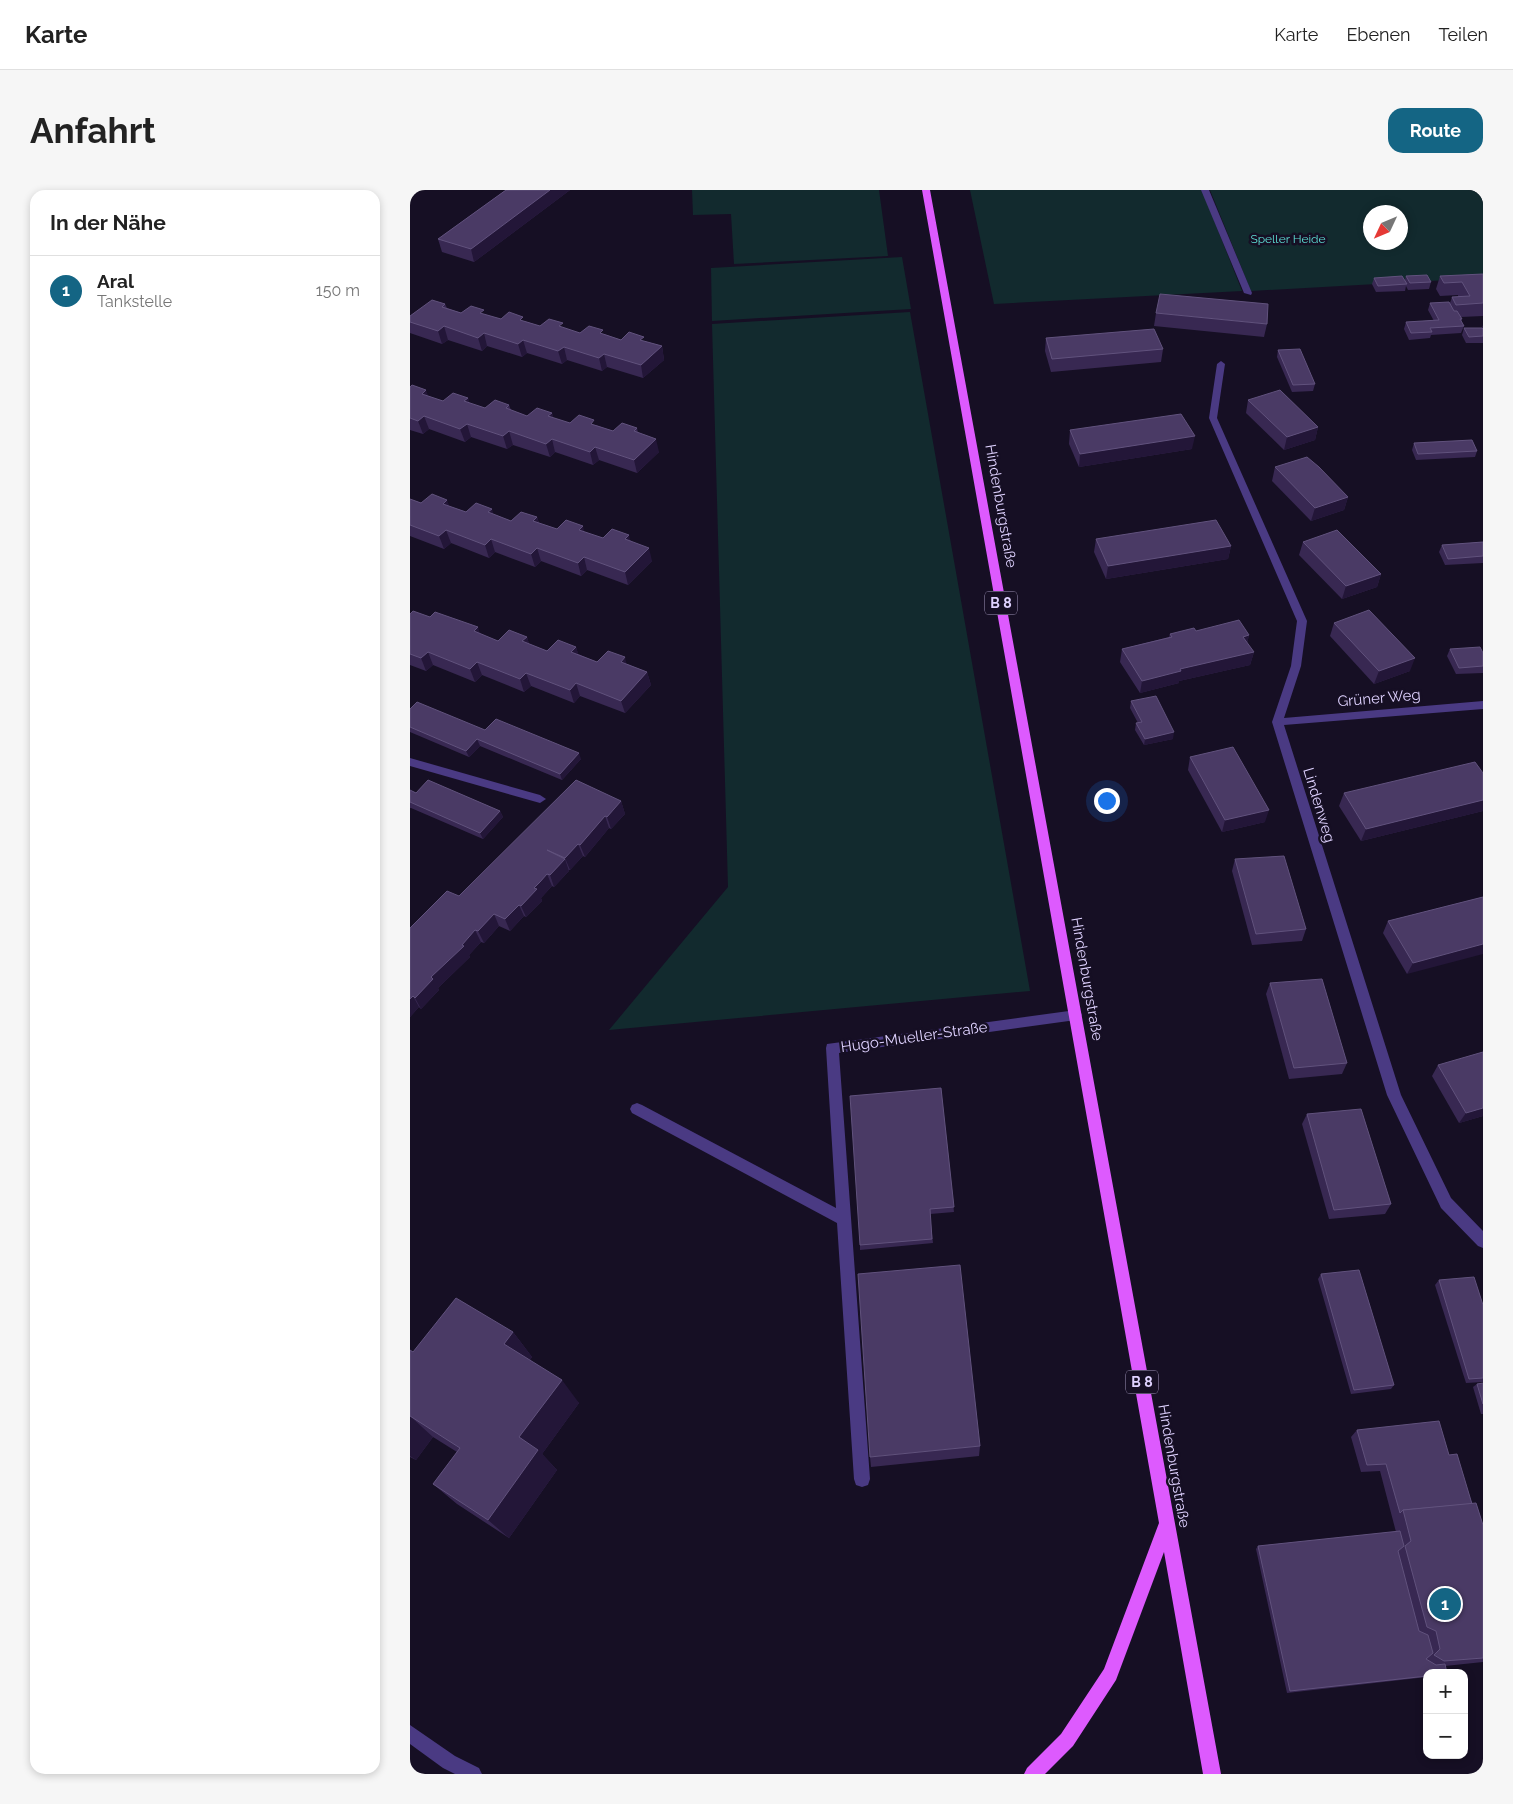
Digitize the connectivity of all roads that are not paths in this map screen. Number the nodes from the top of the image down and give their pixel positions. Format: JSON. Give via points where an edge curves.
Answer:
{"nodes":[{"id":1,"x":926,"y":190,"type":"edge"},
{"id":2,"x":1205,"y":190,"type":"edge"},
{"id":3,"x":1248,"y":293,"type":"dead end"},
{"id":4,"x":1221,"y":364,"type":"dead end"},
{"id":5,"x":1483,"y":705,"type":"edge"},
{"id":6,"x":1277,"y":722,"type":"junction"},
{"id":7,"x":410,"y":762,"type":"edge"},
{"id":8,"x":540,"y":799,"type":"dead end"},
{"id":9,"x":1076,"y":1015,"type":"junction"},
{"id":10,"x":637,"y":1109,"type":"dead end"},
{"id":11,"x":844,"y":1219,"type":"junction"},
{"id":12,"x":1483,"y":1241,"type":"edge"},
{"id":13,"x":862,"y":1479,"type":"dead end"},
{"id":14,"x":1166,"y":1525,"type":"junction"},
{"id":15,"x":410,"y":1734,"type":"edge"},
{"id":16,"x":473,"y":1774,"type":"edge"},
{"id":17,"x":1033,"y":1774,"type":"edge"},
{"id":18,"x":1212,"y":1774,"type":"edge"}],
"edges":[{"from":1,"to":9,"type":"main road","name":"Hindenburgstraße","number":"B 8"},
{"from":2,"to":3,"type":"street"},
{"from":4,"to":6,"type":"street","via":[[1213,418],[1302,621],[1296,666]]},
{"from":5,"to":6,"type":"street","name":"Grüner Weg"},
{"from":6,"to":12,"type":"street","name":"Lindenweg","via":[[1394,1094],[1446,1203]]},
{"from":7,"to":8,"type":"street"},
{"from":9,"to":11,"type":"street","name":"Hugo-Mueller-Straße","via":[[832,1048]]},
{"from":9,"to":14,"type":"main road","name":"Hindenburgstraße","number":"B 8"},
{"from":10,"to":11,"type":"street"},
{"from":11,"to":13,"type":"street","name":"Hugo-Mueller-Straße"},
{"from":14,"to":17,"type":"main road","via":[[1110,1674],[1067,1740]]},
{"from":14,"to":18,"type":"main road","name":"Hindenburgstraße","number":"B 8"},
{"from":15,"to":16,"type":"street"}]}
